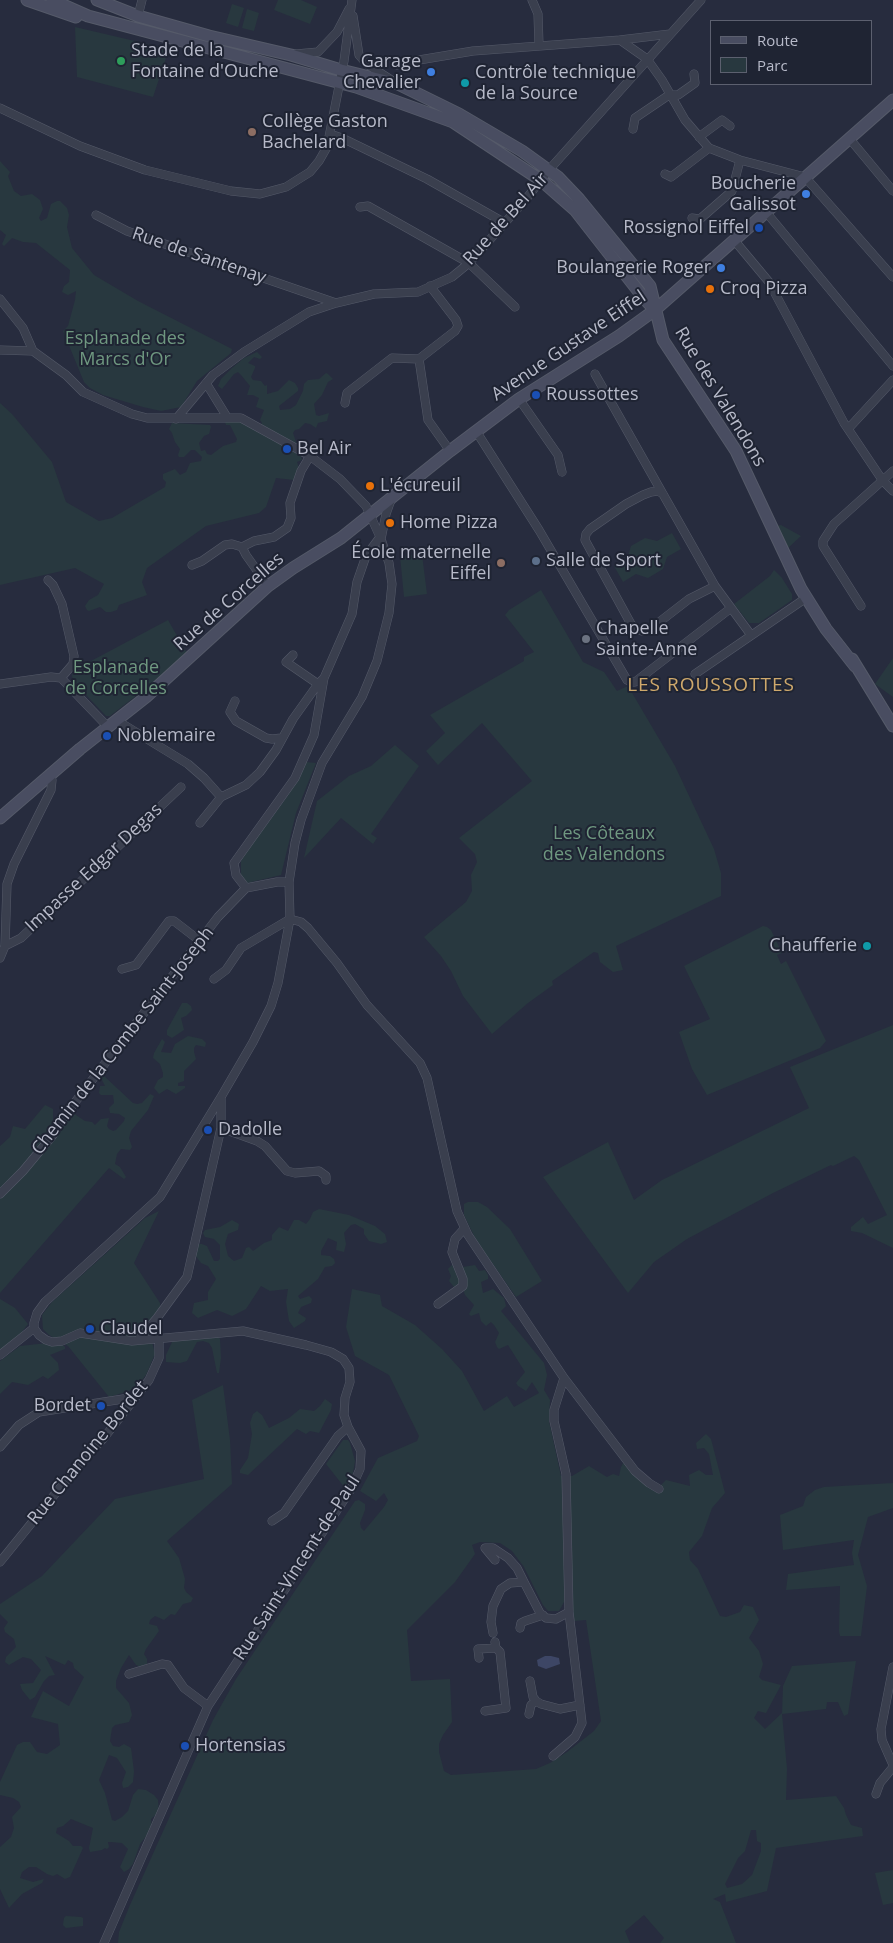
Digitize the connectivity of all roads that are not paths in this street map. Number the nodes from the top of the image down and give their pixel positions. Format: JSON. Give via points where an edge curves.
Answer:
{"nodes":[{"id":1,"x":27,"y":0,"type":"edge"},
{"id":2,"x":52,"y":0,"type":"edge"},
{"id":3,"x":97,"y":0,"type":"edge"},
{"id":4,"x":142,"y":0,"type":"edge"},
{"id":5,"x":532,"y":0,"type":"edge"},
{"id":6,"x":701,"y":0,"type":"edge"},
{"id":7,"x":352,"y":1,"type":"edge"},
{"id":8,"x":88,"y":16,"type":"junction"},
{"id":9,"x":138,"y":16,"type":"junction"},
{"id":10,"x":670,"y":34,"type":"junction"},
{"id":11,"x":620,"y":40,"type":"junction"},
{"id":12,"x":539,"y":45,"type":"junction"},
{"id":13,"x":292,"y":55,"type":"junction"},
{"id":14,"x":647,"y":59,"type":"junction"},
{"id":15,"x":398,"y":66,"type":"dead end"},
{"id":16,"x":341,"y":70,"type":"junction"},
{"id":17,"x":694,"y":74,"type":"dead end"},
{"id":18,"x":339,"y":82,"type":"junction"},
{"id":19,"x":398,"y":84,"type":"junction"},
{"id":20,"x":669,"y":95,"type":"junction"},
{"id":21,"x":893,"y":101,"type":"edge"},
{"id":22,"x":0,"y":108,"type":"edge"},
{"id":23,"x":730,"y":126,"type":"dead end"},
{"id":24,"x":633,"y":130,"type":"dead end"},
{"id":25,"x":330,"y":134,"type":"junction"},
{"id":26,"x":699,"y":137,"type":"junction"},
{"id":27,"x":849,"y":138,"type":"junction"},
{"id":28,"x":708,"y":148,"type":"junction"},
{"id":29,"x":740,"y":160,"type":"junction"},
{"id":30,"x":665,"y":174,"type":"dead end"},
{"id":31,"x":545,"y":176,"type":"junction"},
{"id":32,"x":805,"y":177,"type":"junction"},
{"id":33,"x":893,"y":191,"type":"edge"},
{"id":34,"x":360,"y":207,"type":"dead end"},
{"id":35,"x":766,"y":212,"type":"junction"},
{"id":36,"x":96,"y":215,"type":"dead end"},
{"id":37,"x":692,"y":218,"type":"dead end"},
{"id":38,"x":505,"y":223,"type":"junction"},
{"id":39,"x":734,"y":240,"type":"junction"},
{"id":40,"x":469,"y":263,"type":"junction"},
{"id":41,"x":893,"y":276,"type":"edge"},
{"id":42,"x":430,"y":286,"type":"junction"},
{"id":43,"x":305,"y":292,"type":"junction"},
{"id":44,"x":0,"y":299,"type":"edge"},
{"id":45,"x":336,"y":303,"type":"junction"},
{"id":46,"x":515,"y":306,"type":"dead end"},
{"id":47,"x":318,"y":308,"type":"junction"},
{"id":48,"x":655,"y":310,"type":"junction"},
{"id":49,"x":0,"y":350,"type":"edge"},
{"id":50,"x":33,"y":350,"type":"junction"},
{"id":51,"x":419,"y":359,"type":"junction"},
{"id":52,"x":893,"y":366,"type":"edge"},
{"id":53,"x":595,"y":374,"type":"dead end"},
{"id":54,"x":893,"y":380,"type":"edge"},
{"id":55,"x":206,"y":383,"type":"junction"},
{"id":56,"x":519,"y":399,"type":"junction"},
{"id":57,"x":345,"y":403,"type":"dead end"},
{"id":58,"x":227,"y":417,"type":"junction"},
{"id":59,"x":176,"y":419,"type":"junction"},
{"id":60,"x":848,"y":429,"type":"junction"},
{"id":61,"x":476,"y":432,"type":"junction"},
{"id":62,"x":450,"y":451,"type":"junction"},
{"id":63,"x":310,"y":456,"type":"junction"},
{"id":64,"x":562,"y":472,"type":"dead end"},
{"id":65,"x":893,"y":472,"type":"edge"},
{"id":66,"x":883,"y":481,"type":"junction"},
{"id":67,"x":893,"y":491,"type":"edge"},
{"id":68,"x":663,"y":494,"type":"junction"},
{"id":69,"x":391,"y":498,"type":"junction"},
{"id":70,"x":369,"y":513,"type":"junction"},
{"id":71,"x":381,"y":538,"type":"junction"},
{"id":72,"x":242,"y":547,"type":"junction"},
{"id":73,"x":785,"y":555,"type":"junction"},
{"id":74,"x":192,"y":565,"type":"dead end"},
{"id":75,"x":798,"y":570,"type":"junction"},
{"id":76,"x":48,"y":580,"type":"dead end"},
{"id":77,"x":268,"y":586,"type":"junction"},
{"id":78,"x":714,"y":586,"type":"junction"},
{"id":79,"x":806,"y":598,"type":"junction"},
{"id":80,"x":861,"y":606,"type":"dead end"},
{"id":81,"x":731,"y":608,"type":"junction"},
{"id":82,"x":830,"y":623,"type":"junction"},
{"id":83,"x":751,"y":635,"type":"junction"},
{"id":84,"x":293,"y":655,"type":"dead end"},
{"id":85,"x":855,"y":666,"type":"junction"},
{"id":86,"x":695,"y":674,"type":"dead end"},
{"id":87,"x":61,"y":678,"type":"junction"},
{"id":88,"x":321,"y":681,"type":"junction"},
{"id":89,"x":0,"y":684,"type":"edge"},
{"id":90,"x":235,"y":700,"type":"dead end"},
{"id":91,"x":112,"y":723,"type":"junction"},
{"id":92,"x":893,"y":726,"type":"edge"},
{"id":93,"x":281,"y":738,"type":"junction"},
{"id":94,"x":49,"y":775,"type":"junction"},
{"id":95,"x":181,"y":787,"type":"dead end"},
{"id":96,"x":221,"y":797,"type":"junction"},
{"id":97,"x":0,"y":818,"type":"edge"},
{"id":98,"x":200,"y":823,"type":"dead end"},
{"id":99,"x":289,"y":882,"type":"junction"},
{"id":100,"x":246,"y":888,"type":"junction"},
{"id":101,"x":290,"y":919,"type":"junction"},
{"id":102,"x":200,"y":941,"type":"junction"},
{"id":103,"x":5,"y":946,"type":"junction"},
{"id":104,"x":0,"y":958,"type":"edge"},
{"id":105,"x":122,"y":969,"type":"dead end"},
{"id":106,"x":214,"y":979,"type":"dead end"},
{"id":107,"x":221,"y":1097,"type":"junction"},
{"id":108,"x":221,"y":1128,"type":"junction"},
{"id":109,"x":326,"y":1180,"type":"dead end"},
{"id":110,"x":0,"y":1194,"type":"edge"},
{"id":111,"x":464,"y":1229,"type":"junction"},
{"id":112,"x":438,"y":1304,"type":"dead end"},
{"id":113,"x":34,"y":1328,"type":"junction"},
{"id":114,"x":160,"y":1338,"type":"junction"},
{"id":115,"x":138,"y":1340,"type":"junction"},
{"id":116,"x":0,"y":1355,"type":"edge"},
{"id":117,"x":564,"y":1378,"type":"junction"},
{"id":118,"x":136,"y":1397,"type":"junction"},
{"id":119,"x":348,"y":1427,"type":"junction"},
{"id":120,"x":0,"y":1447,"type":"edge"},
{"id":121,"x":660,"y":1489,"type":"dead end"},
{"id":122,"x":272,"y":1521,"type":"dead end"},
{"id":123,"x":495,"y":1560,"type":"dead end"},
{"id":124,"x":0,"y":1562,"type":"edge"},
{"id":125,"x":524,"y":1582,"type":"junction"},
{"id":126,"x":569,"y":1612,"type":"junction"},
{"id":127,"x":543,"y":1615,"type":"junction"},
{"id":128,"x":520,"y":1628,"type":"dead end"},
{"id":129,"x":493,"y":1633,"type":"dead end"},
{"id":130,"x":479,"y":1658,"type":"dead end"},
{"id":131,"x":893,"y":1667,"type":"edge"},
{"id":132,"x":129,"y":1674,"type":"dead end"},
{"id":133,"x":530,"y":1681,"type":"dead end"},
{"id":134,"x":536,"y":1701,"type":"junction"},
{"id":135,"x":580,"y":1705,"type":"junction"},
{"id":136,"x":208,"y":1706,"type":"junction"},
{"id":137,"x":485,"y":1711,"type":"dead end"},
{"id":138,"x":529,"y":1714,"type":"dead end"},
{"id":139,"x":553,"y":1756,"type":"dead end"},
{"id":140,"x":893,"y":1766,"type":"edge"},
{"id":141,"x":876,"y":1794,"type":"dead end"},
{"id":142,"x":111,"y":1926,"type":"junction"},
{"id":143,"x":104,"y":1943,"type":"edge"},
{"id":144,"x":111,"y":1943,"type":"edge"}],
"edges":[{"from":1,"to":8,"type":"main road","via":[[73,17]]},
{"from":2,"to":8,"type":"main road"},
{"from":3,"to":9,"type":"main road"},
{"from":4,"to":9,"type":"street"},
{"from":5,"to":12,"type":"street","via":[[538,14]]},
{"from":6,"to":10,"type":"street","name":"Rue de Bel Air"},
{"from":7,"to":13,"type":"street","via":[[337,32],[318,52]]},
{"from":7,"to":16,"type":"street"},
{"from":7,"to":19,"type":"street","via":[[359,55],[368,66]]},
{"from":8,"to":18,"type":"main road"},
{"from":9,"to":13,"type":"main road"},
{"from":10,"to":11,"type":"street"},
{"from":10,"to":14,"type":"street","name":"Rue de Bel Air"},
{"from":11,"to":12,"type":"street"},
{"from":11,"to":14,"type":"street"},
{"from":12,"to":15,"type":"street","via":[[412,60]]},
{"from":13,"to":16,"type":"main road"},
{"from":14,"to":20,"type":"street"},
{"from":14,"to":31,"type":"street","name":"Rue de Bel Air"},
{"from":16,"to":18,"type":"street"},
{"from":16,"to":19,"type":"main road"},
{"from":17,"to":20,"type":"street","via":[[694,83],[678,95]]},
{"from":18,"to":25,"type":"street"},
{"from":18,"to":31,"type":"main road","via":[[453,122]]},
{"from":19,"to":31,"type":"main road","via":[[459,114],[522,151]]},
{"from":20,"to":24,"type":"street","via":[[635,118]]},
{"from":20,"to":26,"type":"street"},
{"from":21,"to":27,"type":"main road","name":"Avenue Gustave Eiffel"},
{"from":22,"to":25,"type":"street","via":[[46,131],[145,170],[231,191],[260,194],[286,187],[310,172],[319,161]]},
{"from":23,"to":26,"type":"street","via":[[722,120]]},
{"from":25,"to":38,"type":"street","via":[[427,179]]},
{"from":26,"to":28,"type":"street"},
{"from":27,"to":32,"type":"main road","name":"Avenue Gustave Eiffel"},
{"from":27,"to":33,"type":"street"},
{"from":28,"to":29,"type":"street"},
{"from":28,"to":30,"type":"street","via":[[671,177]]},
{"from":29,"to":32,"type":"street"},
{"from":29,"to":37,"type":"street","via":[[732,191],[700,219]]},
{"from":31,"to":38,"type":"street","name":"Rue de Bel Air"},
{"from":31,"to":48,"type":"main road","name":"Rue des Valendons","via":[[562,180],[580,199],[650,286]]},
{"from":32,"to":35,"type":"main road","name":"Avenue Gustave Eiffel"},
{"from":32,"to":41,"type":"street"},
{"from":34,"to":40,"type":"street","via":[[368,206]]},
{"from":35,"to":39,"type":"main road","name":"Avenue Gustave Eiffel"},
{"from":35,"to":52,"type":"street"},
{"from":36,"to":43,"type":"street","name":"Rue de Santenay","via":[[127,231]]},
{"from":38,"to":40,"type":"street","name":"Rue de Bel Air"},
{"from":39,"to":48,"type":"main road","name":"Avenue Gustave Eiffel"},
{"from":39,"to":60,"type":"street","via":[[768,282]]},
{"from":40,"to":42,"type":"street","name":"Rue de Bel Air","via":[[452,277]]},
{"from":40,"to":46,"type":"street"},
{"from":42,"to":45,"type":"street","name":"Rue de Bel Air","via":[[418,292],[374,294]]},
{"from":42,"to":51,"type":"street","via":[[458,326]]},
{"from":43,"to":45,"type":"street","name":"Rue de Santenay"},
{"from":43,"to":47,"type":"street"},
{"from":44,"to":50,"type":"street","via":[[23,328]]},
{"from":45,"to":47,"type":"street","name":"Rue de Bel Air"},
{"from":47,"to":55,"type":"street","name":"Rue de Bel Air","via":[[244,352],[213,374]]},
{"from":48,"to":56,"type":"main road","name":"Avenue Gustave Eiffel"},
{"from":48,"to":73,"type":"main road","name":"Rue des Valendons","via":[[663,340],[736,451]]},
{"from":49,"to":50,"type":"street"},
{"from":50,"to":59,"type":"street","via":[[83,392],[132,414]]},
{"from":51,"to":57,"type":"street","via":[[392,358],[347,393]]},
{"from":51,"to":62,"type":"street","via":[[428,420]]},
{"from":53,"to":68,"type":"street"},
{"from":54,"to":60,"type":"street"},
{"from":55,"to":58,"type":"street"},
{"from":55,"to":59,"type":"street","name":"Rue de Bel Air"},
{"from":56,"to":61,"type":"main road","name":"Avenue Gustave Eiffel"},
{"from":56,"to":64,"type":"street","via":[[558,455]]},
{"from":58,"to":59,"type":"street"},
{"from":58,"to":63,"type":"street","via":[[252,423]]},
{"from":60,"to":66,"type":"street"},
{"from":61,"to":62,"type":"main road","name":"Avenue Gustave Eiffel"},
{"from":61,"to":81,"type":"street","via":[[547,543],[627,680],[634,682]]},
{"from":62,"to":69,"type":"main road","name":"Avenue Gustave Eiffel"},
{"from":63,"to":70,"type":"street","via":[[340,480]]},
{"from":63,"to":72,"type":"street","via":[[290,503],[287,528],[274,537]]},
{"from":65,"to":66,"type":"street"},
{"from":66,"to":67,"type":"street"},
{"from":66,"to":80,"type":"street","via":[[834,524],[823,541],[823,546]]},
{"from":68,"to":78,"type":"street"},
{"from":68,"to":78,"type":"street","via":[[651,492],[643,495],[586,534],[585,540],[631,624],[636,629],[649,630],[688,600]]},
{"from":69,"to":70,"type":"main road","name":"Avenue Gustave Eiffel"},
{"from":69,"to":71,"type":"street"},
{"from":70,"to":71,"type":"street"},
{"from":70,"to":77,"type":"main road","name":"Rue de Corcelles","via":[[342,538]]},
{"from":71,"to":88,"type":"street","via":[[366,556],[357,582],[352,614]]},
{"from":71,"to":99,"type":"street","via":[[391,573],[392,594],[381,649],[362,697],[316,777],[296,838]]},
{"from":72,"to":74,"type":"street","via":[[225,545]]},
{"from":72,"to":77,"type":"street"},
{"from":73,"to":75,"type":"main road","name":"Rue des Valendons"},
{"from":73,"to":79,"type":"main road","name":"Rue des Valendons"},
{"from":75,"to":79,"type":"main road"},
{"from":75,"to":82,"type":"main road","name":"Rue des Valendons"},
{"from":76,"to":87,"type":"street","via":[[62,604],[74,656],[73,664]]},
{"from":77,"to":91,"type":"main road","name":"Rue de Corcelles","via":[[193,656]]},
{"from":78,"to":81,"type":"street"},
{"from":79,"to":82,"type":"main road","via":[[813,601]]},
{"from":79,"to":83,"type":"street"},
{"from":79,"to":85,"type":"main road","name":"Rue des Valendons"},
{"from":81,"to":83,"type":"street"},
{"from":82,"to":85,"type":"main road","name":"Rue des Valendons"},
{"from":83,"to":86,"type":"street"},
{"from":84,"to":88,"type":"street","via":[[284,665]]},
{"from":85,"to":92,"type":"main road","name":"Rue des Valendons"},
{"from":87,"to":89,"type":"street"},
{"from":87,"to":91,"type":"street"},
{"from":88,"to":93,"type":"street"},
{"from":88,"to":100,"type":"street","via":[[314,735],[295,778],[234,863],[236,875]]},
{"from":90,"to":93,"type":"street","via":[[230,712],[236,721],[266,738]]},
{"from":91,"to":94,"type":"main road","name":"Rue de Corcelles"},
{"from":91,"to":96,"type":"street","via":[[188,764]]},
{"from":93,"to":96,"type":"street","via":[[255,777]]},
{"from":94,"to":97,"type":"main road","name":"Rue de Corcelles"},
{"from":94,"to":103,"type":"street","via":[[51,790],[8,879]]},
{"from":95,"to":103,"type":"street","name":"Impasse Edgar Degas","via":[[21,938]]},
{"from":96,"to":98,"type":"street"},
{"from":99,"to":100,"type":"street"},
{"from":99,"to":101,"type":"street"},
{"from":100,"to":102,"type":"street","name":"Chemin de la Combe Saint-Joseph"},
{"from":101,"to":106,"type":"street","via":[[241,948],[226,970]]},
{"from":101,"to":107,"type":"street","via":[[271,1006]]},
{"from":101,"to":111,"type":"street","via":[[308,928],[368,1005],[423,1068]]},
{"from":102,"to":105,"type":"street","via":[[174,921],[169,921],[136,965]]},
{"from":102,"to":110,"type":"street","name":"Chemin de la Combe Saint-Joseph","via":[[53,1135]]},
{"from":103,"to":104,"type":"street"},
{"from":107,"to":108,"type":"street"},
{"from":107,"to":113,"type":"street","via":[[160,1197],[45,1302],[37,1313]]},
{"from":108,"to":109,"type":"street","via":[[265,1146],[287,1171],[319,1171]]},
{"from":108,"to":115,"type":"street","via":[[186,1278]]},
{"from":111,"to":112,"type":"street","via":[[455,1239],[452,1252],[463,1286]]},
{"from":111,"to":117,"type":"street"},
{"from":113,"to":115,"type":"street","name":"Rue Saint-Vincent-de-Paul","via":[[43,1339],[52,1342],[80,1332]]},
{"from":113,"to":116,"type":"street"},
{"from":114,"to":115,"type":"street","name":"Rue Saint-Vincent-de-Paul"},
{"from":114,"to":118,"type":"street","name":"Rue Chanoine Bordet","via":[[158,1363]]},
{"from":114,"to":119,"type":"street","name":"Rue Saint-Vincent-de-Paul","via":[[243,1331],[331,1352],[343,1359],[350,1372],[344,1408]]},
{"from":117,"to":121,"type":"street","via":[[636,1471]]},
{"from":117,"to":126,"type":"street","via":[[554,1415],[566,1474]]},
{"from":118,"to":120,"type":"street","via":[[39,1412],[19,1425]]},
{"from":118,"to":124,"type":"street","name":"Rue Chanoine Bordet"},
{"from":119,"to":122,"type":"street","via":[[338,1436],[284,1513]]},
{"from":119,"to":136,"type":"street","name":"Rue Saint-Vincent-de-Paul","via":[[362,1454],[354,1484]]},
{"from":123,"to":125,"type":"street","via":[[485,1548],[493,1548],[508,1558]]},
{"from":125,"to":127,"type":"street"},
{"from":125,"to":129,"type":"street","via":[[510,1583],[501,1589],[493,1606]]},
{"from":126,"to":127,"type":"street","via":[[553,1619]]},
{"from":126,"to":135,"type":"street"},
{"from":127,"to":128,"type":"street","via":[[521,1623]]},
{"from":130,"to":137,"type":"street","via":[[478,1649],[495,1645],[500,1652],[506,1708]]},
{"from":131,"to":140,"type":"street","via":[[881,1729]]},
{"from":132,"to":136,"type":"street","via":[[168,1665],[184,1688]]},
{"from":133,"to":134,"type":"street"},
{"from":134,"to":135,"type":"street","via":[[553,1708]]},
{"from":134,"to":138,"type":"street"},
{"from":135,"to":139,"type":"street","via":[[582,1723],[576,1738]]},
{"from":136,"to":142,"type":"street","name":"Rue Saint-Vincent-de-Paul"},
{"from":140,"to":141,"type":"street"},
{"from":142,"to":143,"type":"street","name":"Rue Saint-Vincent-de-Paul"},
{"from":142,"to":144,"type":"street"}]}
